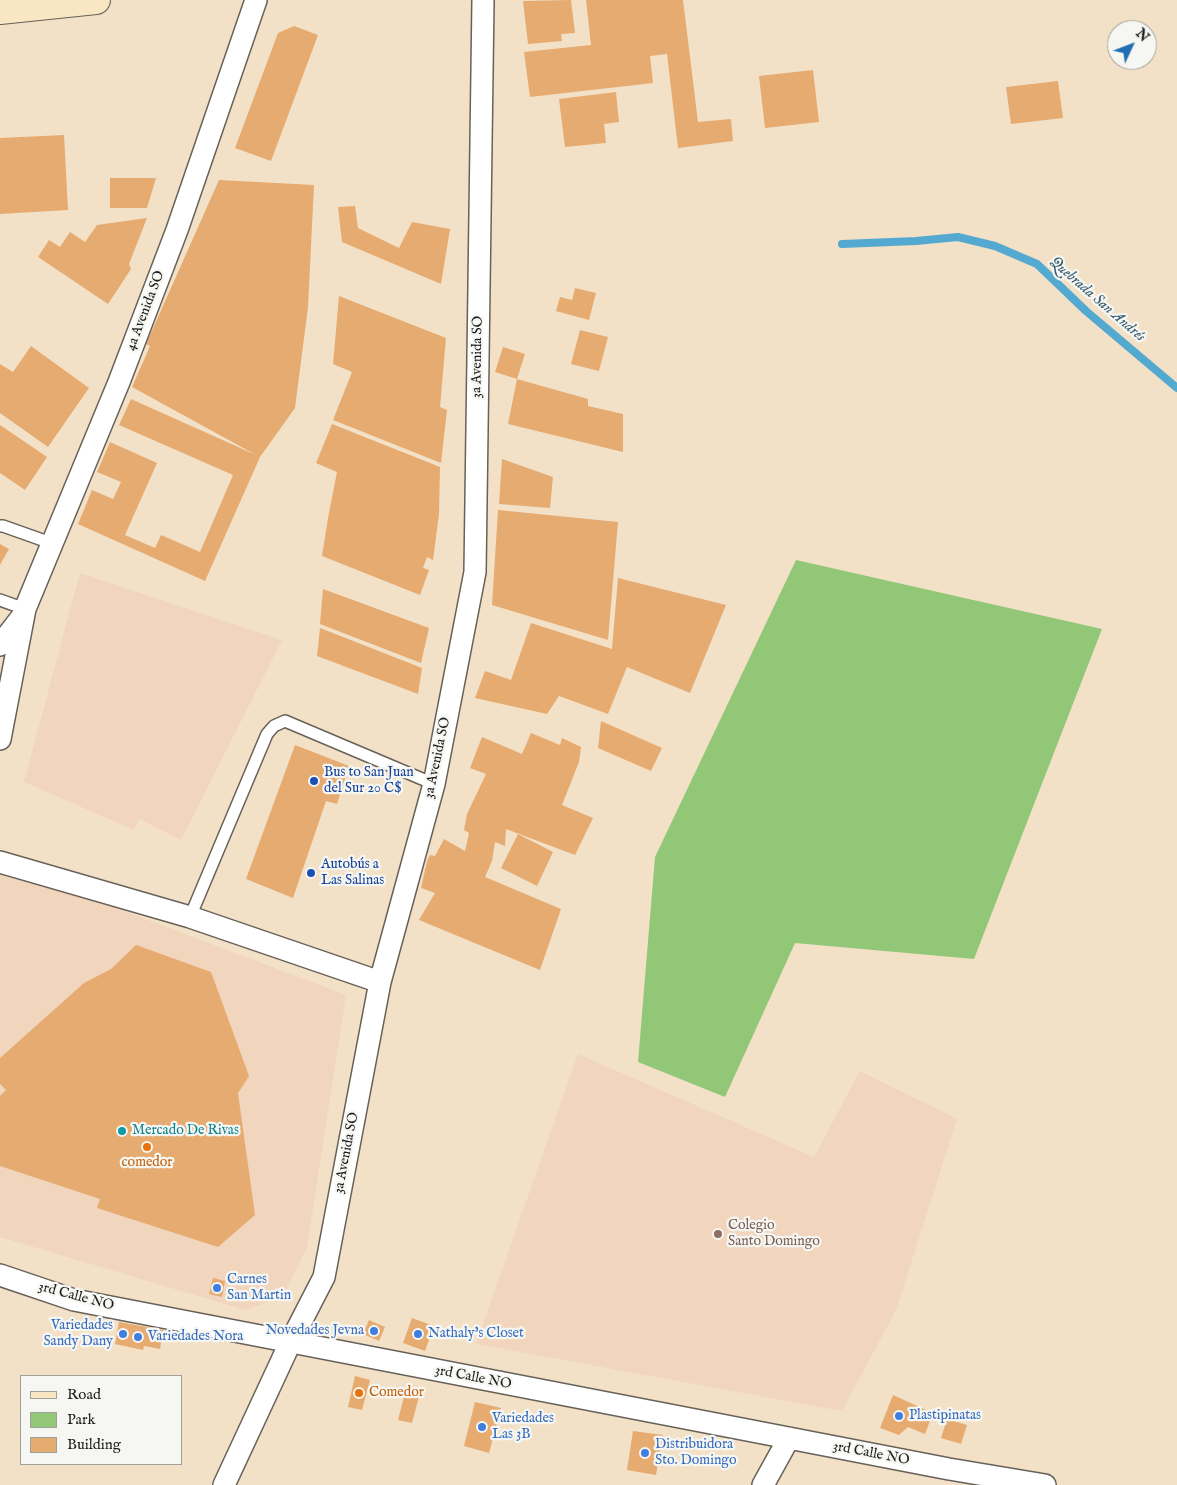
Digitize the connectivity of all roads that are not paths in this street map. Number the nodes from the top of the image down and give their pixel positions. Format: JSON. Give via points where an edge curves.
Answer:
{"nodes":[{"id":1,"x":96,"y":0,"type":"edge"},
{"id":2,"x":256,"y":0,"type":"edge"},
{"id":3,"x":483,"y":0,"type":"edge"},
{"id":4,"x":0,"y":10,"type":"edge"},
{"id":5,"x":0,"y":526,"type":"edge"},
{"id":6,"x":51,"y":543,"type":"junction"},
{"id":7,"x":0,"y":600,"type":"edge"},
{"id":8,"x":24,"y":612,"type":"junction"},
{"id":9,"x":0,"y":644,"type":"edge"},
{"id":10,"x":0,"y":738,"type":"edge"},
{"id":11,"x":434,"y":784,"type":"junction"},
{"id":12,"x":0,"y":862,"type":"edge"},
{"id":13,"x":190,"y":917,"type":"junction"},
{"id":14,"x":380,"y":982,"type":"junction"},
{"id":15,"x":0,"y":1275,"type":"edge"},
{"id":16,"x":290,"y":1343,"type":"junction"},
{"id":17,"x":789,"y":1438,"type":"junction"},
{"id":18,"x":944,"y":1477,"type":"edge"},
{"id":19,"x":224,"y":1485,"type":"edge"},
{"id":20,"x":763,"y":1485,"type":"edge"},
{"id":21,"x":1044,"y":1485,"type":"edge"}],
"edges":[{"from":1,"to":4,"type":"main road"},
{"from":2,"to":6,"type":"street","name":"4a Avenida SO","via":[[177,230],[120,382]]},
{"from":3,"to":11,"type":"street","name":"3a Avenida SO","via":[[475,572]]},
{"from":5,"to":6,"type":"lane"},
{"from":6,"to":8,"type":"street","name":"4a Avenida SO"},
{"from":7,"to":8,"type":"lane"},
{"from":8,"to":9,"type":"street"},
{"from":8,"to":10,"type":"street"},
{"from":11,"to":13,"type":"lane","via":[[285,721],[274,726]]},
{"from":11,"to":14,"type":"street","name":"3a Avenida SO"},
{"from":12,"to":13,"type":"street"},
{"from":13,"to":14,"type":"street"},
{"from":14,"to":16,"type":"street","name":"3a Avenida SO","via":[[324,1277]]},
{"from":15,"to":16,"type":"street","name":"3rd Calle NO","via":[[74,1300]]},
{"from":16,"to":17,"type":"street","name":"3rd Calle NO"},
{"from":16,"to":19,"type":"street","name":"3a Avenida SO"},
{"from":17,"to":18,"type":"street","name":"3rd Calle NO"},
{"from":17,"to":20,"type":"street"},
{"from":18,"to":21,"type":"street","name":"3rd Calle NO"}]}
